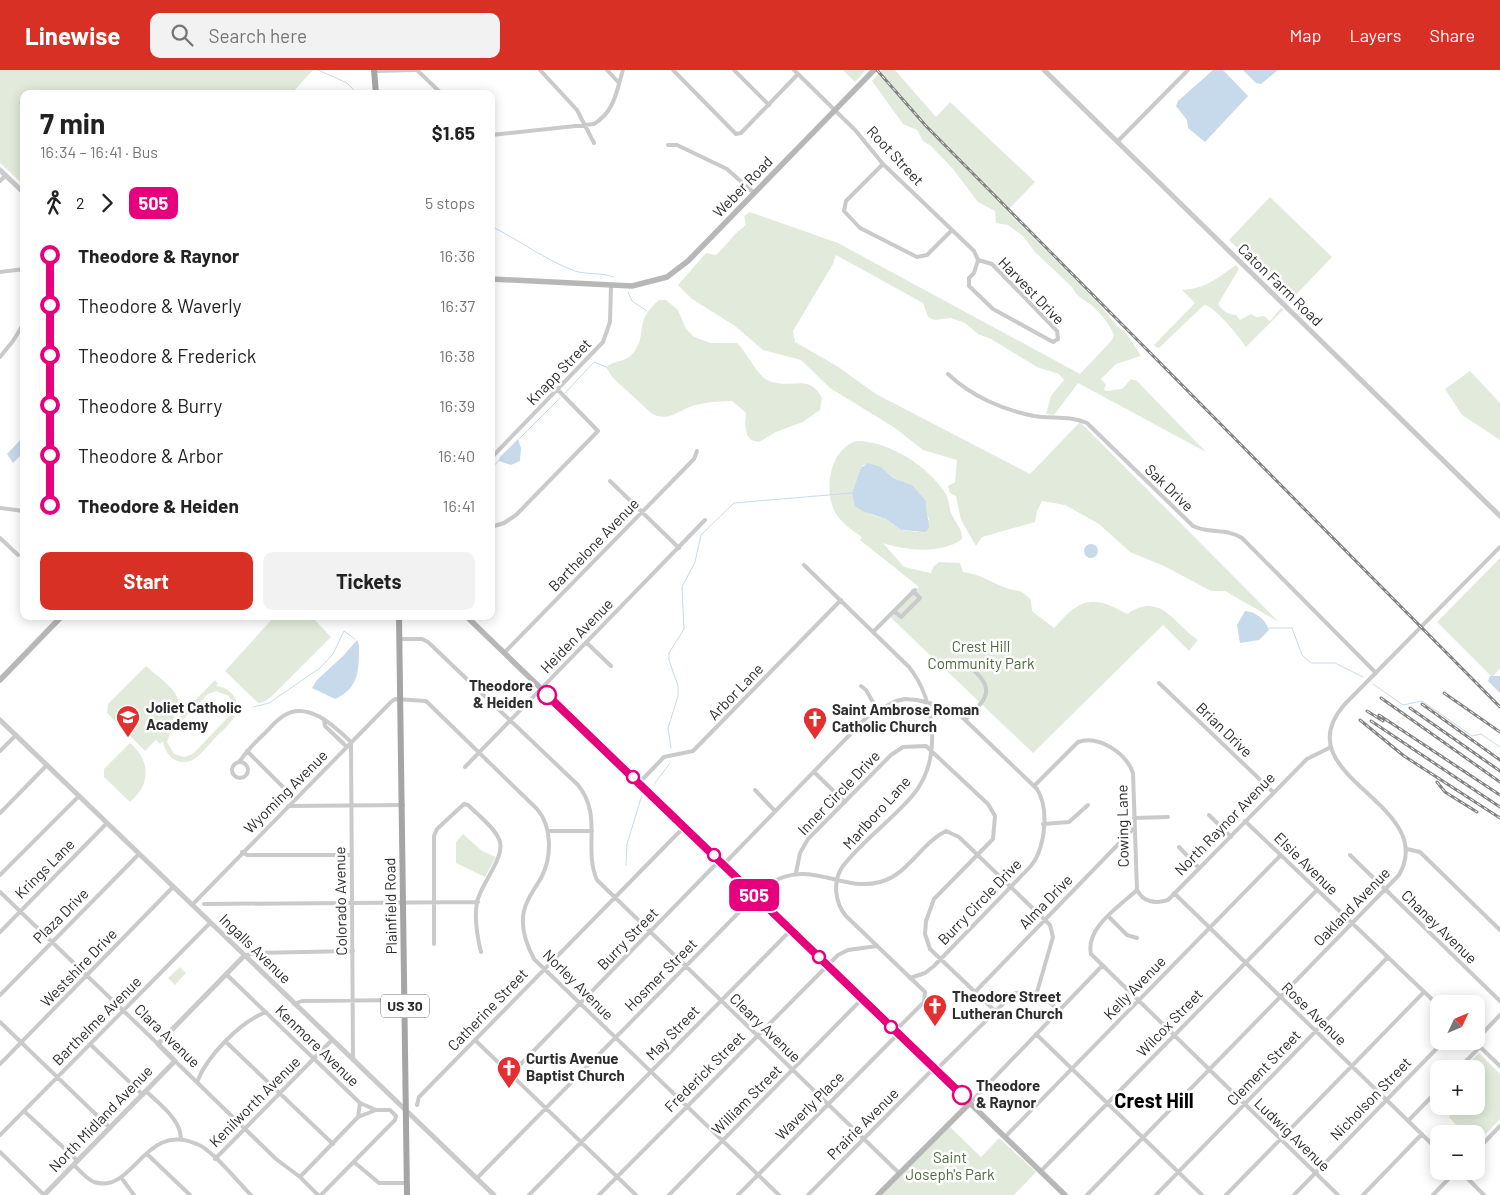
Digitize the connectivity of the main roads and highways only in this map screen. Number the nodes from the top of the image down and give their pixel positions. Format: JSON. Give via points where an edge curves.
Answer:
{"nodes":[{"id":1,"x":874,"y":70,"type":"edge"},
{"id":2,"x":374,"y":71,"type":"edge"},
{"id":3,"x":376,"y":90,"type":"edge"},
{"id":4,"x":495,"y":279,"type":"edge"},
{"id":5,"x":58,"y":620,"type":"edge"},
{"id":6,"x":399,"y":620,"type":"edge"},
{"id":7,"x":470,"y":620,"type":"edge"},
{"id":8,"x":0,"y":680,"type":"edge"},
{"id":9,"x":970,"y":1103,"type":"junction"},
{"id":10,"x":406,"y":1195,"type":"edge"},
{"id":11,"x":878,"y":1195,"type":"edge"},
{"id":12,"x":1065,"y":1195,"type":"edge"}],
"edges":[{"from":1,"to":4,"type":"main road","name":"Weber Road","via":[[678,270],[667,277],[650,283],[611,286]]},
{"from":2,"to":3,"type":"main road"},
{"from":5,"to":8,"type":"main road"},
{"from":6,"to":10,"type":"main road","name":"Plainfield Road","number":"US 30"},
{"from":7,"to":9,"type":"main road"},
{"from":9,"to":11,"type":"main road"},
{"from":9,"to":12,"type":"main road"}]}
